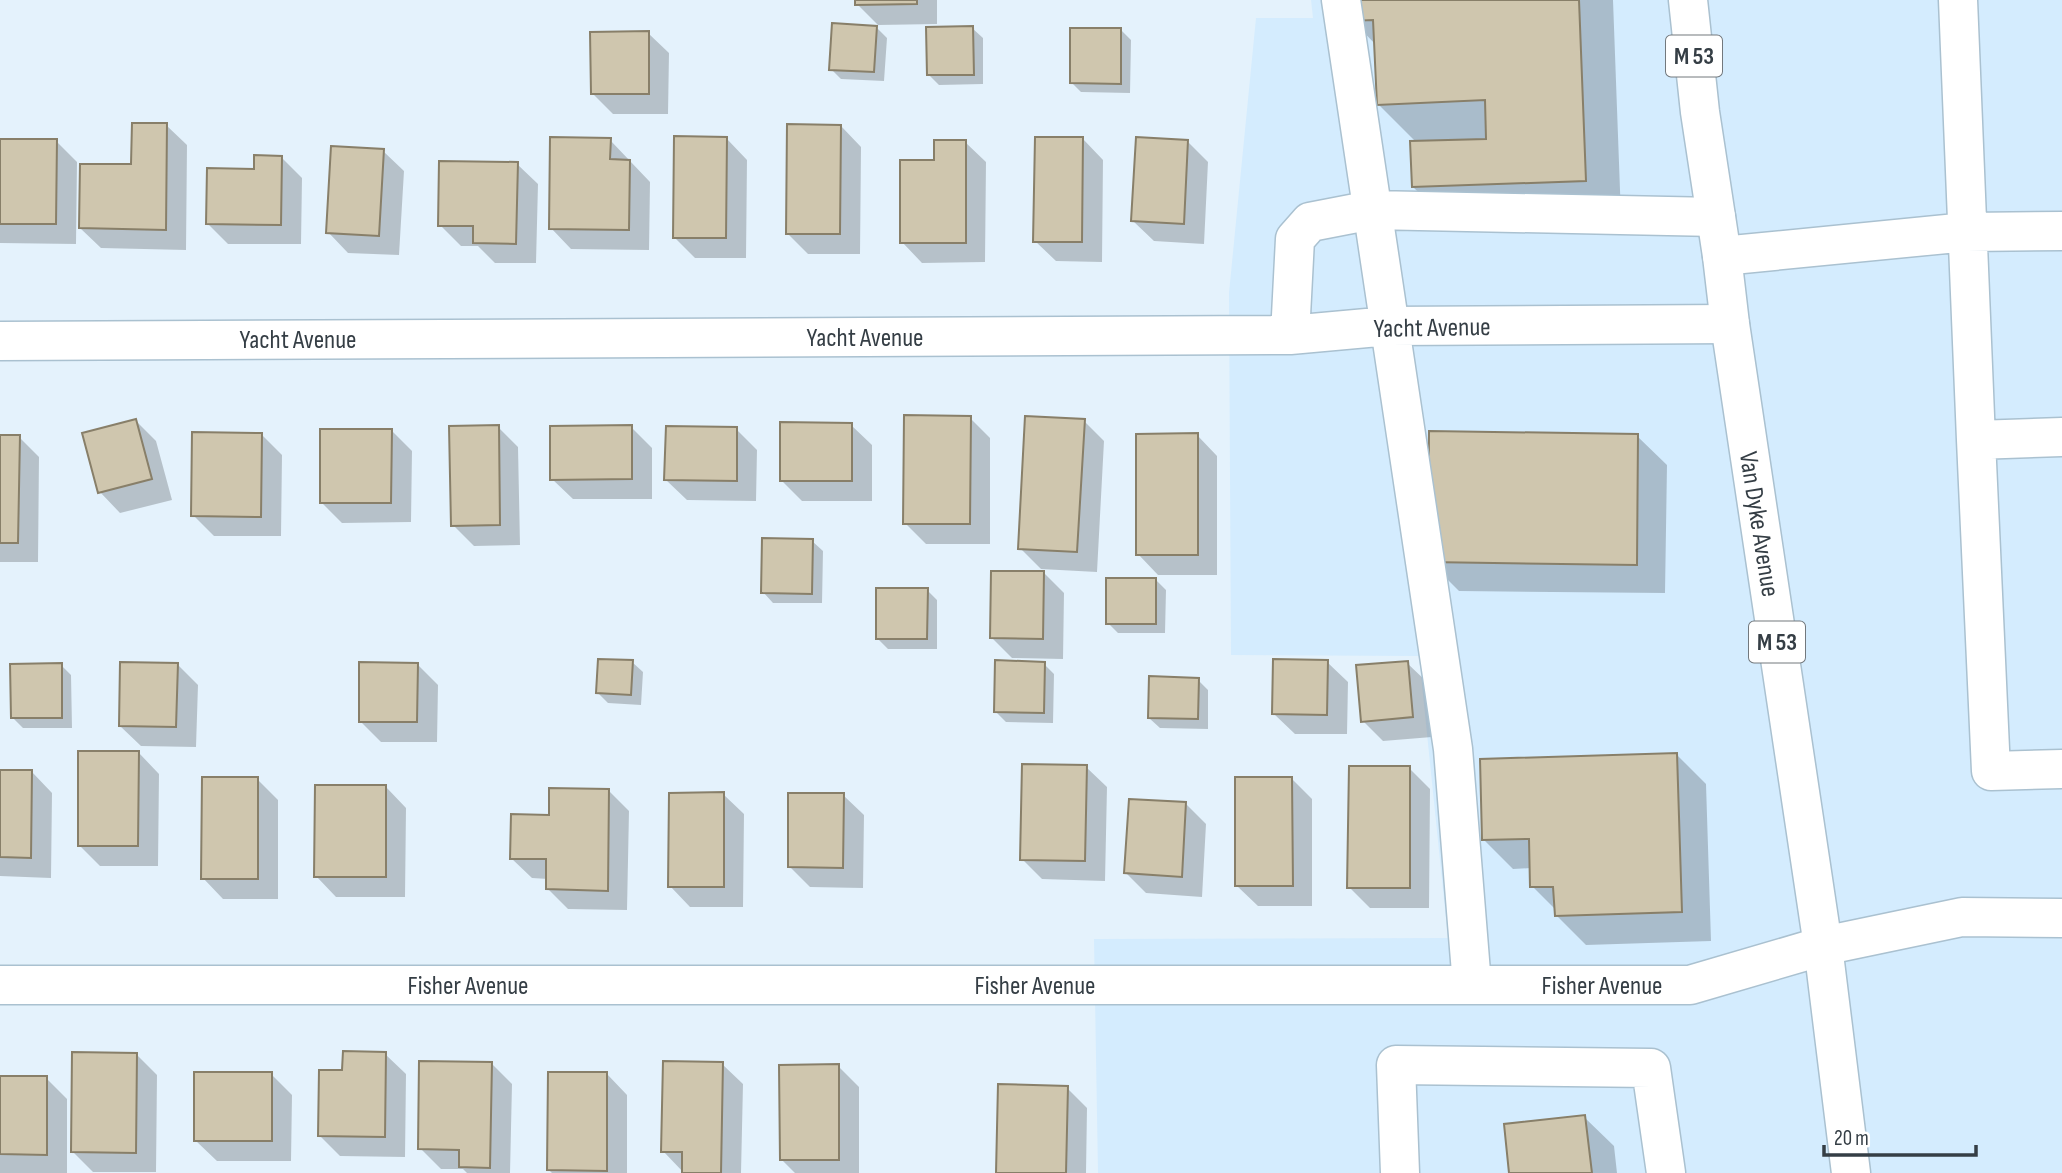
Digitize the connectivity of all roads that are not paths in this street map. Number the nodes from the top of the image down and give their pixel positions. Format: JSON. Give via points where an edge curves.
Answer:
{"nodes":[{"id":1,"x":1341,"y":0,"type":"edge"},
{"id":2,"x":1688,"y":0,"type":"edge"},
{"id":3,"x":1958,"y":0,"type":"edge"},
{"id":4,"x":1372,"y":211,"type":"junction"},
{"id":5,"x":1716,"y":218,"type":"junction"},
{"id":6,"x":2062,"y":231,"type":"edge"},
{"id":7,"x":1967,"y":232,"type":"junction"},
{"id":8,"x":1722,"y":256,"type":"junction"},
{"id":9,"x":1730,"y":324,"type":"junction"},
{"id":10,"x":1389,"y":326,"type":"junction"},
{"id":11,"x":1290,"y":335,"type":"junction"},
{"id":12,"x":0,"y":341,"type":"edge"},
{"id":13,"x":2062,"y":437,"type":"edge"},
{"id":14,"x":1976,"y":440,"type":"junction"},
{"id":15,"x":2062,"y":769,"type":"edge"},
{"id":16,"x":2062,"y":918,"type":"edge"},
{"id":17,"x":1823,"y":946,"type":"junction"},
{"id":18,"x":0,"y":985,"type":"edge"},
{"id":19,"x":1472,"y":985,"type":"junction"},
{"id":20,"x":1400,"y":1173,"type":"edge"},
{"id":21,"x":1666,"y":1173,"type":"edge"},
{"id":22,"x":1851,"y":1173,"type":"edge"}],
"edges":[{"from":1,"to":4,"type":"street"},
{"from":2,"to":5,"type":"street","name":"Van Dyke Avenue","number":"M 53"},
{"from":3,"to":7,"type":"street"},
{"from":4,"to":5,"type":"street"},
{"from":4,"to":10,"type":"street"},
{"from":4,"to":11,"type":"street","via":[[1310,222],[1295,239]]},
{"from":5,"to":8,"type":"street","name":"Van Dyke Avenue","number":"M 53"},
{"from":6,"to":7,"type":"street"},
{"from":7,"to":8,"type":"street"},
{"from":7,"to":14,"type":"street"},
{"from":8,"to":9,"type":"street","name":"Van Dyke Avenue","number":"M 53"},
{"from":9,"to":10,"type":"street","name":"Yacht Avenue"},
{"from":9,"to":17,"type":"street","name":"Van Dyke Avenue","number":"M 53"},
{"from":10,"to":11,"type":"street","name":"Yacht Avenue"},
{"from":10,"to":19,"type":"street","via":[[1452,749]]},
{"from":11,"to":12,"type":"street","name":"Yacht Avenue"},
{"from":13,"to":14,"type":"street"},
{"from":14,"to":15,"type":"street","via":[[1991,771]]},
{"from":16,"to":17,"type":"street","name":"Fisher Avenue","via":[[1962,917]]},
{"from":17,"to":19,"type":"street","name":"Fisher Avenue","via":[[1690,985]]},
{"from":17,"to":22,"type":"street","name":"Van Dyke Avenue","number":"M 53"},
{"from":18,"to":19,"type":"street","name":"Fisher Avenue"},
{"from":20,"to":21,"type":"street","via":[[1396,1065],[1651,1068]]}]}
